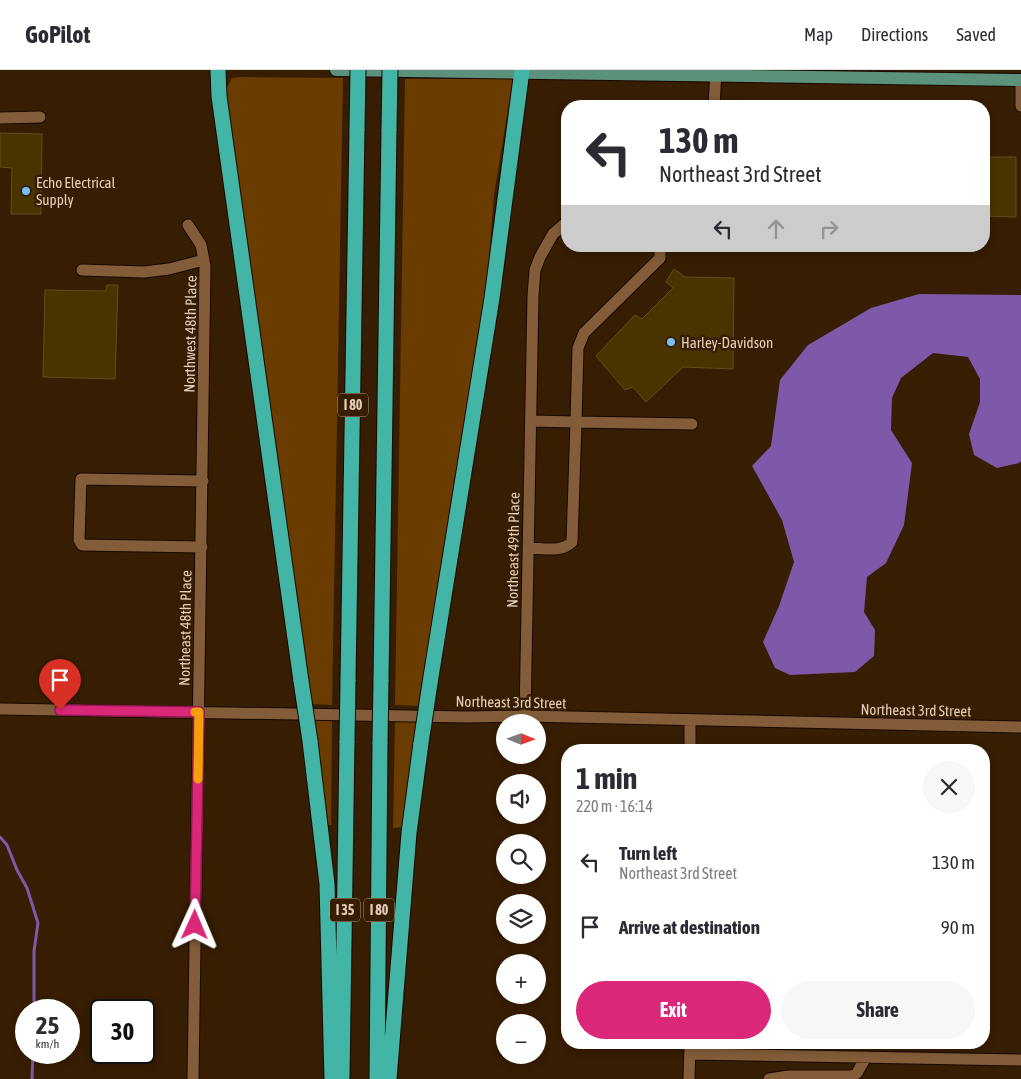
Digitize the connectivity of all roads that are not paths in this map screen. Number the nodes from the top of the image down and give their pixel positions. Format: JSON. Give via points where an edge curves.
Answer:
{"nodes":[{"id":1,"x":218,"y":70,"type":"edge"},
{"id":2,"x":336,"y":70,"type":"edge"},
{"id":3,"x":358,"y":70,"type":"edge"},
{"id":4,"x":390,"y":70,"type":"edge"},
{"id":5,"x":522,"y":71,"type":"edge"},
{"id":6,"x":715,"y":73,"type":"edge"},
{"id":7,"x":927,"y":74,"type":"edge"},
{"id":8,"x":1021,"y":80,"type":"edge"},
{"id":9,"x":714,"y":100,"type":"edge"},
{"id":10,"x":1021,"y":106,"type":"edge"},
{"id":11,"x":40,"y":117,"type":"dead end"},
{"id":12,"x":0,"y":118,"type":"edge"},
{"id":13,"x":188,"y":225,"type":"dead end"},
{"id":14,"x":561,"y":227,"type":"edge"},
{"id":15,"x":660,"y":252,"type":"edge"},
{"id":16,"x":204,"y":260,"type":"junction"},
{"id":17,"x":82,"y":270,"type":"dead end"},
{"id":18,"x":531,"y":422,"type":"junction"},
{"id":19,"x":576,"y":422,"type":"junction"},
{"id":20,"x":692,"y":424,"type":"dead end"},
{"id":21,"x":203,"y":447,"type":"joint"},
{"id":22,"x":203,"y":481,"type":"junction"},
{"id":23,"x":202,"y":546,"type":"junction"},
{"id":24,"x":528,"y":548,"type":"junction"},
{"id":25,"x":0,"y":708,"type":"edge"},
{"id":26,"x":199,"y":712,"type":"junction"},
{"id":27,"x":525,"y":714,"type":"edge"},
{"id":28,"x":496,"y":716,"type":"edge"},
{"id":29,"x":546,"y":717,"type":"edge"},
{"id":30,"x":690,"y":720,"type":"junction"},
{"id":31,"x":1021,"y":727,"type":"edge"},
{"id":32,"x":347,"y":741,"type":"joint"},
{"id":33,"x":690,"y":744,"type":"edge"},
{"id":34,"x":690,"y":1049,"type":"edge"},
{"id":35,"x":710,"y":1049,"type":"edge"},
{"id":36,"x":866,"y":1057,"type":"junction"},
{"id":37,"x":1021,"y":1060,"type":"edge"},
{"id":38,"x":828,"y":1077,"type":"edge"},
{"id":39,"x":193,"y":1079,"type":"edge"},
{"id":40,"x":332,"y":1079,"type":"edge"},
{"id":41,"x":342,"y":1079,"type":"edge"},
{"id":42,"x":377,"y":1079,"type":"edge"},
{"id":43,"x":389,"y":1079,"type":"edge"},
{"id":44,"x":689,"y":1079,"type":"edge"},
{"id":45,"x":769,"y":1079,"type":"edge"}],
"edges":[{"from":1,"to":40,"type":"highway","bridge":true,"via":[[327,884]]},
{"from":2,"to":5,"type":"main road"},
{"from":3,"to":32,"type":"highway","number":"I 80","bridge":true},
{"from":4,"to":42,"type":"highway","number":"I 80","bridge":true},
{"from":5,"to":6,"type":"main road"},
{"from":5,"to":43,"type":"highway","bridge":true,"via":[[492,298],[409,833]]},
{"from":6,"to":7,"type":"main road"},
{"from":6,"to":9,"type":"street"},
{"from":7,"to":8,"type":"main road"},
{"from":8,"to":10,"type":"street"},
{"from":11,"to":12,"type":"street"},
{"from":13,"to":16,"type":"street","name":"Northwest 48th Place","via":[[201,245]]},
{"from":14,"to":18,"type":"street","name":"Northeast 49th Place","via":[[553,234],[535,270]]},
{"from":15,"to":19,"type":"street","via":[[660,258],[584,332],[578,348]]},
{"from":16,"to":17,"type":"street","via":[[144,272]]},
{"from":16,"to":21,"type":"street","name":"Northwest 48th Place"},
{"from":18,"to":19,"type":"street"},
{"from":18,"to":24,"type":"street","name":"Northeast 49th Place"},
{"from":19,"to":20,"type":"street"},
{"from":19,"to":24,"type":"street","via":[[572,542],[561,549]]},
{"from":21,"to":22,"type":"street","name":"Northeast 48th Place"},
{"from":22,"to":23,"type":"street","name":"Northeast 48th Place"},
{"from":22,"to":23,"type":"street","via":[[81,479],[79,540],[82,544]]},
{"from":23,"to":26,"type":"street","name":"Northeast 48th Place"},
{"from":24,"to":27,"type":"street","name":"Northeast 49th Place"},
{"from":25,"to":26,"type":"street","name":"Northeast 3rd Street"},
{"from":26,"to":28,"type":"street","name":"Northeast 3rd Street"},
{"from":26,"to":39,"type":"street","name":"Northeast 48th Place"},
{"from":29,"to":30,"type":"street","name":"Northeast 3rd Street"},
{"from":30,"to":31,"type":"street","name":"Northeast 3rd Street"},
{"from":30,"to":33,"type":"street"},
{"from":32,"to":41,"type":"highway","number":"I 35"},
{"from":34,"to":44,"type":"street"},
{"from":35,"to":36,"type":"street"},
{"from":36,"to":37,"type":"street"},
{"from":36,"to":38,"type":"street","via":[[852,1076]]},
{"from":38,"to":45,"type":"street"}]}
